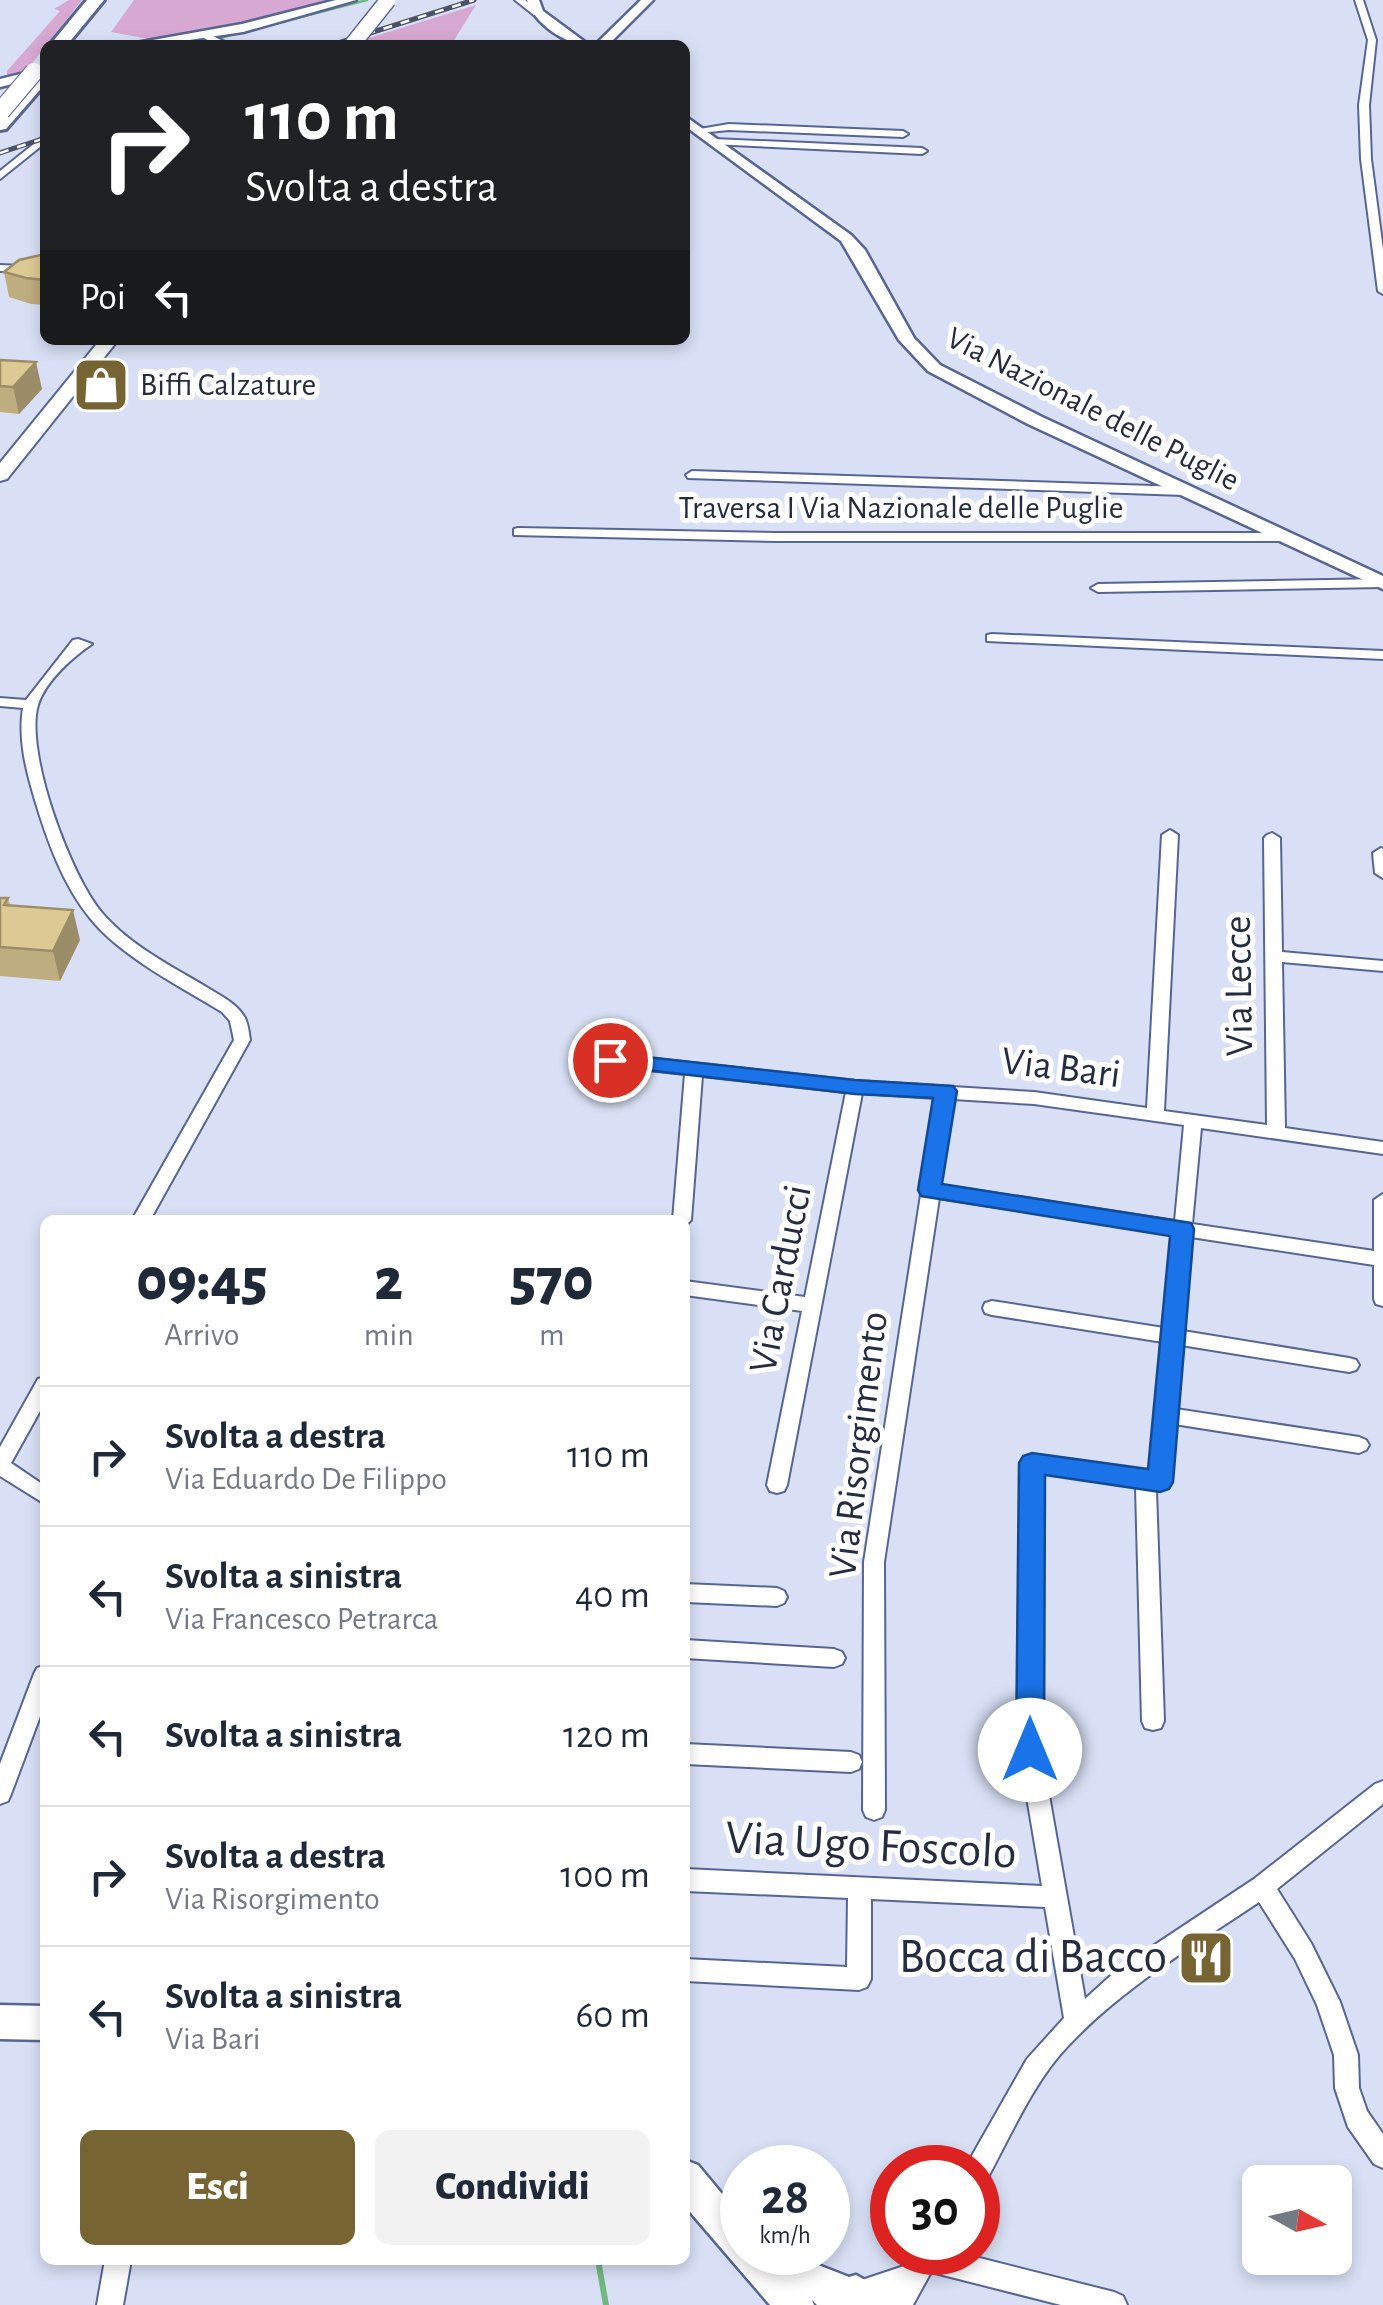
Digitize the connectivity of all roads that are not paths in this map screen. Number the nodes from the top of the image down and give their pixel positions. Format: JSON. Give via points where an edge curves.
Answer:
{"nodes":[{"id":1,"x":87,"y":0,"type":"edge"},
{"id":2,"x":96,"y":0,"type":"edge"},
{"id":3,"x":107,"y":0,"type":"edge"},
{"id":4,"x":350,"y":0,"type":"edge"},
{"id":5,"x":389,"y":0,"type":"edge"},
{"id":6,"x":520,"y":0,"type":"edge"},
{"id":7,"x":647,"y":0,"type":"edge"},
{"id":8,"x":1359,"y":0,"type":"edge"},
{"id":9,"x":535,"y":6,"type":"edge"},
{"id":10,"x":59,"y":40,"type":"edge"},
{"id":11,"x":60,"y":40,"type":"edge"},
{"id":12,"x":74,"y":40,"type":"edge"},
{"id":13,"x":213,"y":40,"type":"edge"},
{"id":14,"x":356,"y":40,"type":"edge"},
{"id":15,"x":576,"y":40,"type":"edge"},
{"id":16,"x":606,"y":40,"type":"edge"},
{"id":17,"x":40,"y":67,"type":"edge"},
{"id":18,"x":40,"y":69,"type":"edge"},
{"id":19,"x":0,"y":83,"type":"edge"},
{"id":20,"x":4,"y":111,"type":"edge"},
{"id":21,"x":0,"y":125,"type":"edge"},
{"id":22,"x":692,"y":125,"type":"edge"},
{"id":23,"x":902,"y":134,"type":"dead end"},
{"id":24,"x":40,"y":142,"type":"edge"},
{"id":25,"x":714,"y":142,"type":"junction"},
{"id":26,"x":922,"y":151,"type":"dead end"},
{"id":27,"x":0,"y":176,"type":"edge"},
{"id":28,"x":1380,"y":256,"type":"edge"},
{"id":29,"x":0,"y":266,"type":"edge"},
{"id":30,"x":40,"y":270,"type":"edge"},
{"id":31,"x":1383,"y":291,"type":"edge"},
{"id":32,"x":105,"y":345,"type":"edge"},
{"id":33,"x":0,"y":475,"type":"edge"},
{"id":34,"x":692,"y":475,"type":"dead end"},
{"id":35,"x":1184,"y":490,"type":"junction"},
{"id":36,"x":518,"y":532,"type":"dead end"},
{"id":37,"x":1284,"y":537,"type":"junction"},
{"id":38,"x":1383,"y":583,"type":"edge"},
{"id":39,"x":1098,"y":588,"type":"dead end"},
{"id":40,"x":992,"y":638,"type":"dead end"},
{"id":41,"x":85,"y":644,"type":"dead end"},
{"id":42,"x":1383,"y":655,"type":"edge"},
{"id":43,"x":0,"y":702,"type":"edge"},
{"id":44,"x":30,"y":705,"type":"junction"},
{"id":45,"x":1170,"y":835,"type":"dead end"},
{"id":46,"x":1272,"y":838,"type":"dead end"},
{"id":47,"x":1381,"y":853,"type":"edge"},
{"id":48,"x":1383,"y":873,"type":"edge"},
{"id":49,"x":1273,"y":956,"type":"junction"},
{"id":50,"x":1383,"y":966,"type":"edge"},
{"id":51,"x":610,"y":1060,"type":"dead end"},
{"id":52,"x":694,"y":1070,"type":"junction"},
{"id":53,"x":855,"y":1087,"type":"junction"},
{"id":54,"x":946,"y":1091,"type":"junction"},
{"id":55,"x":1155,"y":1115,"type":"junction"},
{"id":56,"x":1193,"y":1121,"type":"junction"},
{"id":57,"x":1276,"y":1133,"type":"junction"},
{"id":58,"x":1383,"y":1148,"type":"edge"},
{"id":59,"x":930,"y":1190,"type":"junction"},
{"id":60,"x":1383,"y":1200,"type":"edge"},
{"id":61,"x":143,"y":1215,"type":"edge"},
{"id":62,"x":682,"y":1215,"type":"edge"},
{"id":63,"x":1182,"y":1229,"type":"junction"},
{"id":64,"x":1381,"y":1259,"type":"edge"},
{"id":65,"x":690,"y":1289,"type":"edge"},
{"id":66,"x":1382,"y":1299,"type":"edge"},
{"id":67,"x":812,"y":1305,"type":"junction"},
{"id":68,"x":992,"y":1308,"type":"dead end"},
{"id":69,"x":1173,"y":1336,"type":"junction"},
{"id":70,"x":1348,"y":1365,"type":"dead end"},
{"id":71,"x":40,"y":1393,"type":"edge"},
{"id":72,"x":1165,"y":1415,"type":"junction"},
{"id":73,"x":1360,"y":1445,"type":"dead end"},
{"id":74,"x":0,"y":1466,"type":"edge"},
{"id":75,"x":1153,"y":1480,"type":"junction"},
{"id":76,"x":777,"y":1485,"type":"dead end"},
{"id":77,"x":40,"y":1493,"type":"edge"},
{"id":78,"x":690,"y":1593,"type":"edge"},
{"id":79,"x":778,"y":1598,"type":"dead end"},
{"id":80,"x":690,"y":1649,"type":"edge"},
{"id":81,"x":834,"y":1658,"type":"dead end"},
{"id":82,"x":40,"y":1687,"type":"edge"},
{"id":83,"x":1154,"y":1721,"type":"dead end"},
{"id":84,"x":690,"y":1754,"type":"edge"},
{"id":85,"x":851,"y":1762,"type":"dead end"},
{"id":86,"x":1383,"y":1791,"type":"edge"},
{"id":87,"x":0,"y":1794,"type":"edge"},
{"id":88,"x":874,"y":1810,"type":"dead end"},
{"id":89,"x":690,"y":1880,"type":"edge"},
{"id":90,"x":1262,"y":1887,"type":"junction"},
{"id":91,"x":860,"y":1888,"type":"junction"},
{"id":92,"x":1053,"y":1897,"type":"junction"},
{"id":93,"x":690,"y":1970,"type":"edge"},
{"id":94,"x":0,"y":2022,"type":"edge"},
{"id":95,"x":40,"y":2023,"type":"edge"},
{"id":96,"x":1076,"y":2023,"type":"junction"},
{"id":97,"x":992,"y":2145,"type":"edge"},
{"id":98,"x":1383,"y":2155,"type":"edge"},
{"id":99,"x":690,"y":2184,"type":"edge"},
{"id":100,"x":720,"y":2219,"type":"edge"},
{"id":101,"x":117,"y":2265,"type":"edge"},
{"id":102,"x":768,"y":2275,"type":"edge"},
{"id":103,"x":797,"y":2275,"type":"edge"},
{"id":104,"x":899,"y":2275,"type":"edge"},
{"id":105,"x":916,"y":2275,"type":"edge"},
{"id":106,"x":981,"y":2275,"type":"edge"},
{"id":107,"x":850,"y":2300,"type":"edge"},
{"id":108,"x":110,"y":2305,"type":"edge"},
{"id":109,"x":795,"y":2305,"type":"edge"},
{"id":110,"x":898,"y":2305,"type":"edge"},
{"id":111,"x":1114,"y":2305,"type":"edge"}],
"edges":[{"from":1,"to":10,"type":"highway"},
{"from":2,"to":11,"type":"highway"},
{"from":3,"to":12,"type":"highway"},
{"from":4,"to":13,"type":"main road"},
{"from":5,"to":13,"type":"main road"},
{"from":5,"to":14,"type":"main road","bridge":true},
{"from":6,"to":9,"type":"street"},
{"from":7,"to":16,"type":"main road"},
{"from":8,"to":28,"type":"street","via":[[1372,40],[1364,104]]},
{"from":9,"to":15,"type":"main road"},
{"from":17,"to":19,"type":"main road"},
{"from":18,"to":20,"type":"highway"},
{"from":20,"to":21,"type":"highway"},
{"from":22,"to":23,"type":"street"},
{"from":22,"to":25,"type":"main road","name":"Via Nazionale delle Puglie"},
{"from":24,"to":27,"type":"street"},
{"from":25,"to":26,"type":"street"},
{"from":25,"to":35,"type":"main road","name":"Via Nazionale delle Puglie","via":[[858,250],[907,340],[934,368]]},
{"from":28,"to":31,"type":"street"},
{"from":29,"to":30,"type":"street"},
{"from":32,"to":33,"type":"main road"},
{"from":34,"to":35,"type":"street"},
{"from":35,"to":37,"type":"main road","name":"Via Nazionale delle Puglie"},
{"from":36,"to":37,"type":"street","name":"Traversa I Via Nazionale delle Puglie"},
{"from":37,"to":38,"type":"main road","name":"Via Nazionale delle Puglie"},
{"from":38,"to":39,"type":"street"},
{"from":40,"to":42,"type":"street"},
{"from":41,"to":44,"type":"street","via":[[78,643]]},
{"from":43,"to":44,"type":"street"},
{"from":44,"to":61,"type":"street","via":[[32,764],[78,892],[98,919],[238,1020],[242,1040]]},
{"from":45,"to":55,"type":"street"},
{"from":46,"to":49,"type":"street","name":"Via Lecce"},
{"from":47,"to":48,"type":"street"},
{"from":49,"to":50,"type":"street"},
{"from":49,"to":57,"type":"street","name":"Via Lecce"},
{"from":51,"to":52,"type":"street","name":"Via Bari"},
{"from":52,"to":53,"type":"street","name":"Via Bari"},
{"from":52,"to":62,"type":"street"},
{"from":53,"to":54,"type":"street","name":"Via Bari"},
{"from":53,"to":67,"type":"street","name":"Via Carducci"},
{"from":54,"to":55,"type":"street","name":"Via Bari"},
{"from":54,"to":59,"type":"street","name":"Via Risorgimento"},
{"from":55,"to":56,"type":"street","name":"Via Bari"},
{"from":56,"to":57,"type":"street","name":"Via Bari"},
{"from":56,"to":63,"type":"street"},
{"from":57,"to":58,"type":"street","name":"Via Bari"},
{"from":59,"to":63,"type":"street"},
{"from":59,"to":88,"type":"street","name":"Via Risorgimento","via":[[874,1562]]},
{"from":60,"to":64,"type":"street"},
{"from":63,"to":64,"type":"street"},
{"from":63,"to":69,"type":"street"},
{"from":64,"to":66,"type":"street"},
{"from":65,"to":67,"type":"street"},
{"from":67,"to":76,"type":"street","name":"Via Carducci"},
{"from":68,"to":69,"type":"street"},
{"from":69,"to":70,"type":"street"},
{"from":69,"to":72,"type":"street"},
{"from":71,"to":74,"type":"street"},
{"from":72,"to":73,"type":"street"},
{"from":72,"to":75,"type":"street"},
{"from":74,"to":77,"type":"street"},
{"from":75,"to":83,"type":"street"},
{"from":75,"to":92,"type":"street","via":[[1032,1463],[1030,1750]]},
{"from":78,"to":79,"type":"street"},
{"from":80,"to":81,"type":"street"},
{"from":82,"to":87,"type":"street"},
{"from":84,"to":85,"type":"street"},
{"from":86,"to":90,"type":"street"},
{"from":89,"to":91,"type":"street","name":"Via Ugo Foscolo"},
{"from":90,"to":96,"type":"street","via":[[1125,1978]]},
{"from":90,"to":98,"type":"street","via":[[1328,2002],[1357,2118]]},
{"from":91,"to":92,"type":"street","name":"Via Ugo Foscolo"},
{"from":91,"to":93,"type":"street","via":[[859,1979]]},
{"from":92,"to":96,"type":"street"},
{"from":94,"to":95,"type":"main road"},
{"from":96,"to":97,"type":"street","via":[[1036,2066]]},
{"from":99,"to":100,"type":"main road"},
{"from":101,"to":108,"type":"street"},
{"from":102,"to":109,"type":"main road"},
{"from":103,"to":107,"type":"main road"},
{"from":104,"to":107,"type":"street"},
{"from":105,"to":110,"type":"street"},
{"from":106,"to":111,"type":"street"}]}
